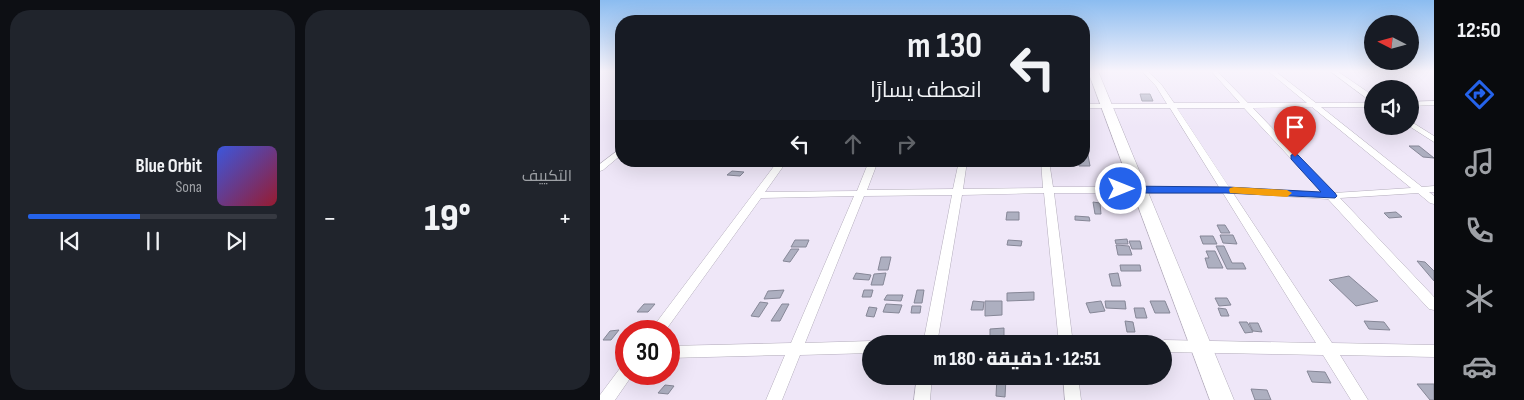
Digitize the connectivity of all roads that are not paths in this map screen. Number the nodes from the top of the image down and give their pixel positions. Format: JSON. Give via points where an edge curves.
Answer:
{"nodes":[{"id":1,"x":1100,"y":90,"type":"edge"},
{"id":2,"x":1162,"y":90,"type":"edge"},
{"id":3,"x":1231,"y":90,"type":"edge"},
{"id":4,"x":1294,"y":90,"type":"edge"},
{"id":5,"x":1434,"y":103,"type":"edge"},
{"id":6,"x":1364,"y":104,"type":"edge"},
{"id":7,"x":1419,"y":104,"type":"edge"},
{"id":8,"x":1172,"y":105,"type":"junction"},
{"id":9,"x":1090,"y":106,"type":"edge"},
{"id":10,"x":1107,"y":106,"type":"junction"},
{"id":11,"x":1246,"y":106,"type":"junction"},
{"id":12,"x":1315,"y":106,"type":"junction"},
{"id":13,"x":1419,"y":129,"type":"edge"},
{"id":14,"x":1434,"y":140,"type":"edge"},
{"id":15,"x":615,"y":156,"type":"edge"},
{"id":16,"x":779,"y":167,"type":"edge"},
{"id":17,"x":872,"y":167,"type":"edge"},
{"id":18,"x":961,"y":167,"type":"edge"},
{"id":19,"x":1046,"y":167,"type":"edge"},
{"id":20,"x":600,"y":168,"type":"edge"},
{"id":21,"x":1139,"y":189,"type":"junction"},
{"id":22,"x":1418,"y":189,"type":"junction"},
{"id":23,"x":1434,"y":189,"type":"edge"},
{"id":24,"x":1048,"y":190,"type":"junction"},
{"id":25,"x":1226,"y":190,"type":"junction"},
{"id":26,"x":957,"y":191,"type":"junction"},
{"id":27,"x":861,"y":193,"type":"junction"},
{"id":28,"x":758,"y":195,"type":"junction"},
{"id":29,"x":1331,"y":196,"type":"junction"},
{"id":30,"x":1434,"y":201,"type":"edge"},
{"id":31,"x":1434,"y":305,"type":"edge"},
{"id":32,"x":665,"y":320,"type":"edge"},
{"id":33,"x":932,"y":335,"type":"edge"},
{"id":34,"x":1065,"y":335,"type":"edge"},
{"id":35,"x":1172,"y":346,"type":"edge"},
{"id":36,"x":1200,"y":347,"type":"junction"},
{"id":37,"x":862,"y":348,"type":"edge"},
{"id":38,"x":795,"y":349,"type":"junction"},
{"id":39,"x":1327,"y":350,"type":"junction"},
{"id":40,"x":1434,"y":351,"type":"edge"},
{"id":41,"x":680,"y":352,"type":"edge"},
{"id":42,"x":617,"y":385,"type":"edge"},
{"id":43,"x":924,"y":385,"type":"edge"},
{"id":44,"x":1071,"y":385,"type":"edge"},
{"id":45,"x":606,"y":400,"type":"edge"},
{"id":46,"x":774,"y":400,"type":"edge"},
{"id":47,"x":922,"y":400,"type":"edge"},
{"id":48,"x":1072,"y":400,"type":"edge"},
{"id":49,"x":1222,"y":400,"type":"edge"},
{"id":50,"x":1360,"y":400,"type":"edge"}],
"edges":[{"from":1,"to":10,"type":"main road"},
{"from":2,"to":8,"type":"street"},
{"from":3,"to":11,"type":"street"},
{"from":4,"to":12,"type":"street"},
{"from":5,"to":7,"type":"street"},
{"from":6,"to":12,"type":"street"},
{"from":8,"to":10,"type":"street"},
{"from":8,"to":11,"type":"street"},
{"from":8,"to":25,"type":"street"},
{"from":9,"to":10,"type":"street"},
{"from":10,"to":21,"type":"main road"},
{"from":11,"to":12,"type":"street"},
{"from":11,"to":29,"type":"street"},
{"from":12,"to":22,"type":"street"},
{"from":13,"to":14,"type":"street"},
{"from":15,"to":20,"type":"street"},
{"from":16,"to":28,"type":"street"},
{"from":17,"to":27,"type":"street"},
{"from":18,"to":26,"type":"street"},
{"from":19,"to":24,"type":"street"},
{"from":21,"to":24,"type":"street"},
{"from":21,"to":25,"type":"street"},
{"from":21,"to":36,"type":"main road"},
{"from":22,"to":23,"type":"street"},
{"from":22,"to":29,"type":"street"},
{"from":22,"to":30,"type":"street"},
{"from":24,"to":26,"type":"street"},
{"from":24,"to":34,"type":"street"},
{"from":25,"to":29,"type":"street"},
{"from":25,"to":39,"type":"street"},
{"from":26,"to":27,"type":"street"},
{"from":26,"to":33,"type":"street"},
{"from":27,"to":28,"type":"street"},
{"from":27,"to":38,"type":"street"},
{"from":28,"to":32,"type":"street"},
{"from":29,"to":31,"type":"street"},
{"from":35,"to":36,"type":"street"},
{"from":36,"to":39,"type":"street"},
{"from":36,"to":49,"type":"main road"},
{"from":37,"to":38,"type":"street"},
{"from":38,"to":41,"type":"street"},
{"from":38,"to":46,"type":"street"},
{"from":39,"to":40,"type":"street"},
{"from":39,"to":50,"type":"street"},
{"from":42,"to":45,"type":"street"},
{"from":43,"to":47,"type":"street"},
{"from":44,"to":48,"type":"street"}]}
